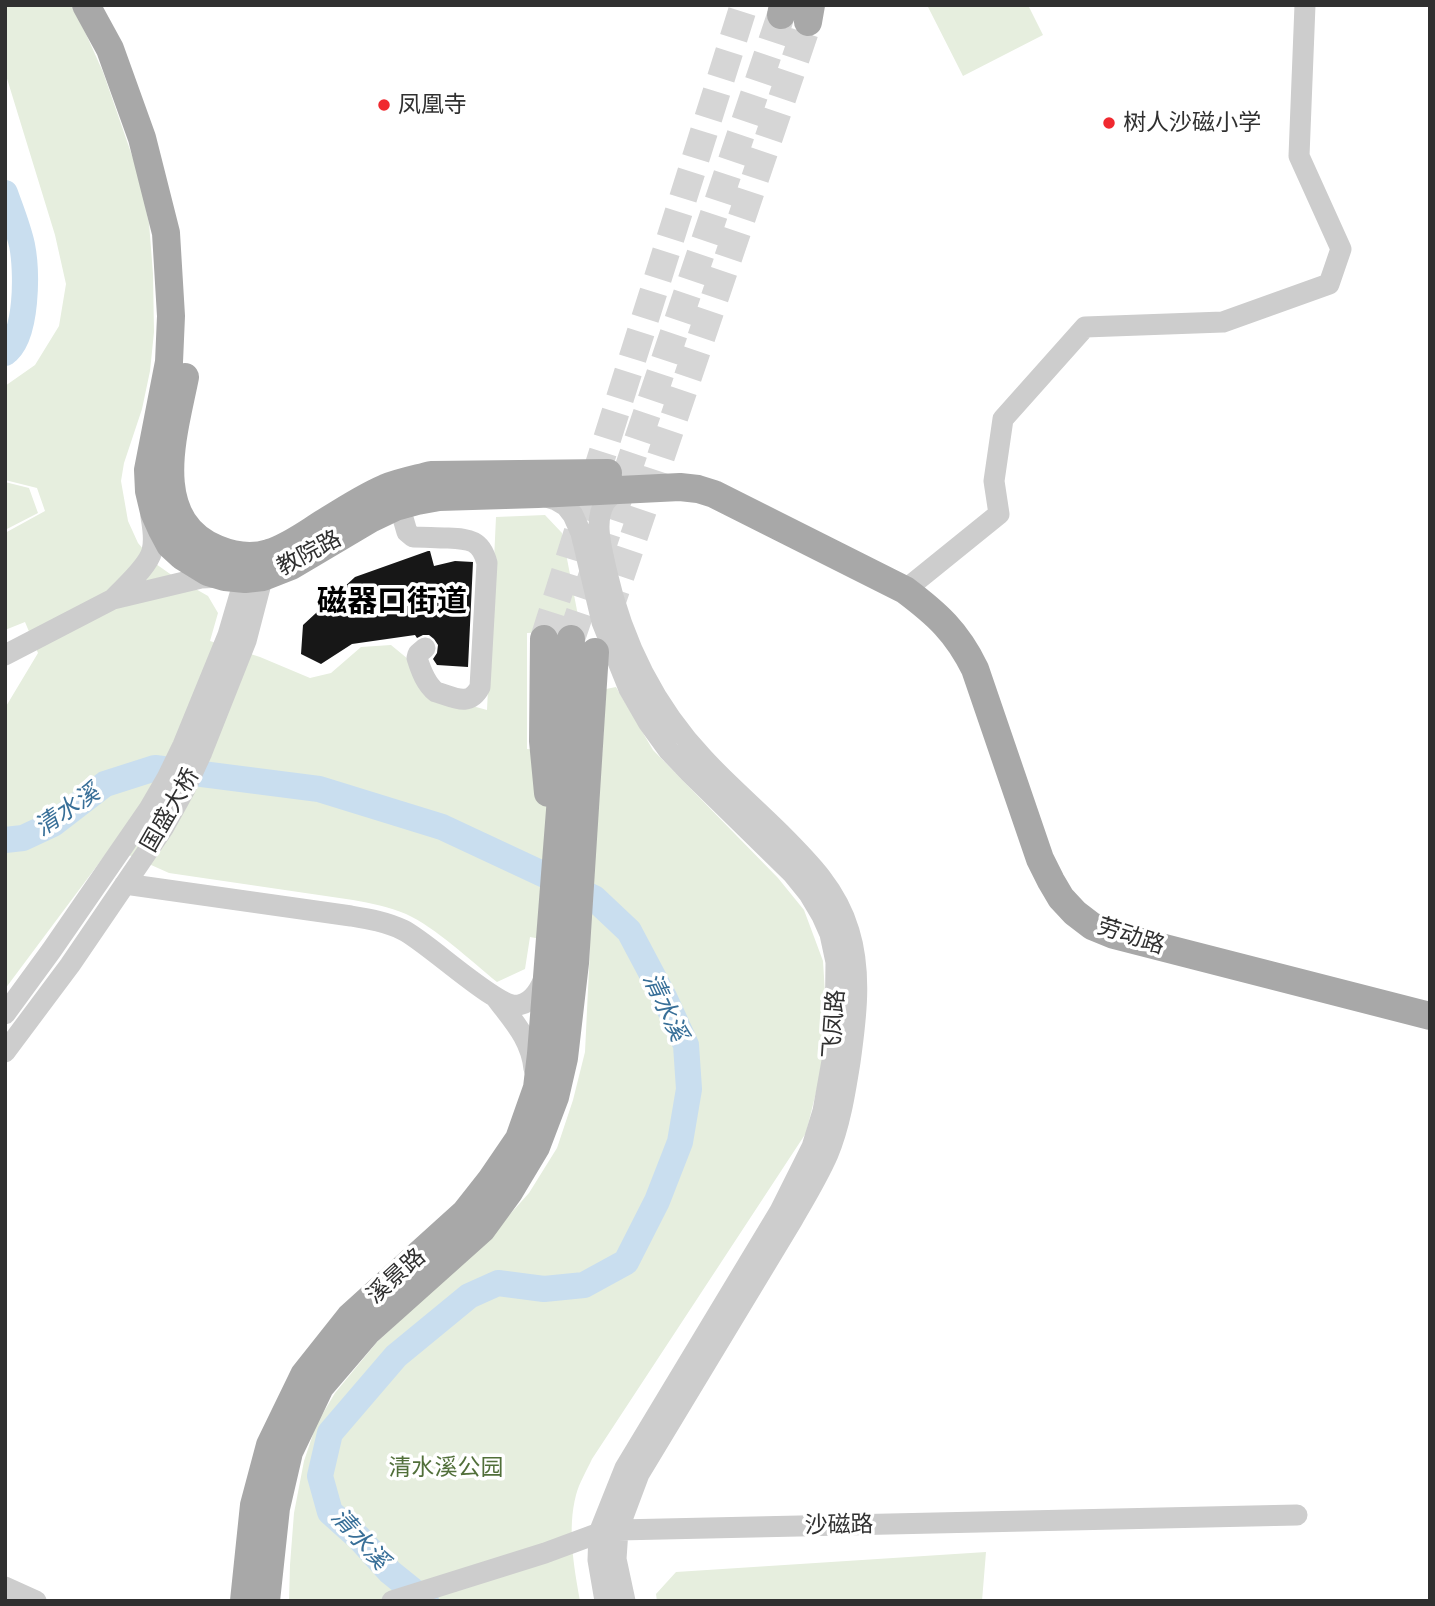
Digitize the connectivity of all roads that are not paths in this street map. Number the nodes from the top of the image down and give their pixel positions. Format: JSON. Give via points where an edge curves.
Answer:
{"nodes":[{"id":1,"x":86,"y":5,"type":"edge"},
{"id":2,"x":106,"y":5,"type":"edge"},
{"id":3,"x":1305,"y":5,"type":"edge"},
{"id":4,"x":616,"y":490,"type":"junction"},
{"id":5,"x":149,"y":491,"type":"junction"},
{"id":6,"x":538,"y":494,"type":"junction"},
{"id":7,"x":397,"y":496,"type":"junction"},
{"id":8,"x":250,"y":569,"type":"junction"},
{"id":9,"x":911,"y":585,"type":"junction"},
{"id":10,"x":113,"y":599,"type":"junction"},
{"id":11,"x":237,"y":638,"type":"junction"},
{"id":12,"x":425,"y":648,"type":"dead end"},
{"id":13,"x":5,"y":655,"type":"edge"},
{"id":14,"x":566,"y":745,"type":"junction"},
{"id":15,"x":125,"y":884,"type":"junction"},
{"id":16,"x":557,"y":964,"type":"junction"},
{"id":17,"x":496,"y":998,"type":"junction"},
{"id":18,"x":1424,"y":1006,"type":"edge"},
{"id":19,"x":5,"y":1014,"type":"edge"},
{"id":20,"x":5,"y":1052,"type":"edge"},
{"id":21,"x":537,"y":1088,"type":"junction"},
{"id":22,"x":1297,"y":1515,"type":"dead end"},
{"id":23,"x":609,"y":1532,"type":"junction"},
{"id":24,"x":5,"y":1587,"type":"edge"},
{"id":25,"x":36,"y":1601,"type":"edge"},
{"id":26,"x":244,"y":1601,"type":"edge"},
{"id":27,"x":266,"y":1601,"type":"edge"},
{"id":28,"x":392,"y":1601,"type":"edge"},
{"id":29,"x":605,"y":1601,"type":"edge"},
{"id":30,"x":625,"y":1601,"type":"edge"}],
"edges":[{"from":1,"to":5,"type":"main road","via":[[110,49],[142,138],[166,233],[169,362],[148,470]]},
{"from":2,"to":8,"type":"main road","name":"教院路","via":[[127,45],[157,134],[179,230],[189,318],[188,364],[171,452],[174,502],[188,527],[203,541],[237,555]]},
{"from":3,"to":9,"type":"street","via":[[1300,156],[1341,249],[1329,285],[1223,321],[1085,327],[1003,419],[994,481],[999,514]]},
{"from":4,"to":6,"type":"main road","name":"教院路"},
{"from":4,"to":9,"type":"main road","name":"教院路","via":[[698,489]]},
{"from":4,"to":23,"type":"street","name":"飞凤路","via":[[605,502],[599,534],[611,592],[631,649],[684,736],[827,883],[849,930],[855,957],[856,1014],[846,1089],[828,1153],[793,1219],[652,1449]]},
{"from":5,"to":8,"type":"main road","via":[[158,521],[181,556],[208,572]]},
{"from":5,"to":10,"type":"street","via":[[153,551]]},
{"from":6,"to":7,"type":"main road","name":"教院路","via":[[417,501]]},
{"from":6,"to":23,"type":"street","name":"飞凤路","via":[[556,500],[573,515],[602,622],[648,722],[669,751],[809,894],[830,934],[836,962],[835,1044],[812,1147],[780,1211],[625,1468]]},
{"from":7,"to":8,"type":"main road","name":"教院路","via":[[372,518],[291,566]]},
{"from":7,"to":9,"type":"main road","name":"教院路","via":[[431,475],[705,475]]},
{"from":7,"to":12,"type":"street","via":[[409,535],[467,539],[482,550],[487,564],[480,618],[480,687],[474,696],[465,700],[429,686],[417,658]]},
{"from":8,"to":10,"type":"street"},
{"from":8,"to":11,"type":"street"},
{"from":9,"to":18,"type":"main road","name":"劳动路","via":[[941,598],[982,652],[1051,856],[1070,892],[1084,904],[1122,924]]},
{"from":10,"to":13,"type":"street"},
{"from":11,"to":15,"type":"street","name":"国盛大桥","via":[[202,752],[164,827]]},
{"from":11,"to":19,"type":"street","name":"国盛大桥","via":[[149,809]]},
{"from":14,"to":14,"type":"main road","via":[[570,643]]},
{"from":14,"to":16,"type":"main road"},
{"from":14,"to":16,"type":"main road","via":[[555,865]]},
{"from":15,"to":17,"type":"street","via":[[380,921],[422,942]]},
{"from":15,"to":20,"type":"street","name":"国盛大桥"},
{"from":16,"to":17,"type":"street","via":[[530,1000],[511,1006]]},
{"from":16,"to":21,"type":"main road","name":"溪景路"},
{"from":16,"to":27,"type":"main road","name":"溪景路","via":[[564,1058],[536,1147],[481,1229],[368,1331],[320,1387],[289,1452],[276,1508]]},
{"from":17,"to":21,"type":"street","via":[[526,1039]]},
{"from":21,"to":26,"type":"main road","name":"溪景路","via":[[519,1139],[465,1213],[350,1317],[304,1375],[270,1445],[254,1505]]},
{"from":22,"to":23,"type":"street","name":"沙磁路"},
{"from":23,"to":28,"type":"street","name":"沙磁路"},
{"from":23,"to":29,"type":"street","name":"飞凤路","via":[[598,1560]]},
{"from":23,"to":30,"type":"street","name":"飞凤路"},
{"from":24,"to":25,"type":"street"}]}
